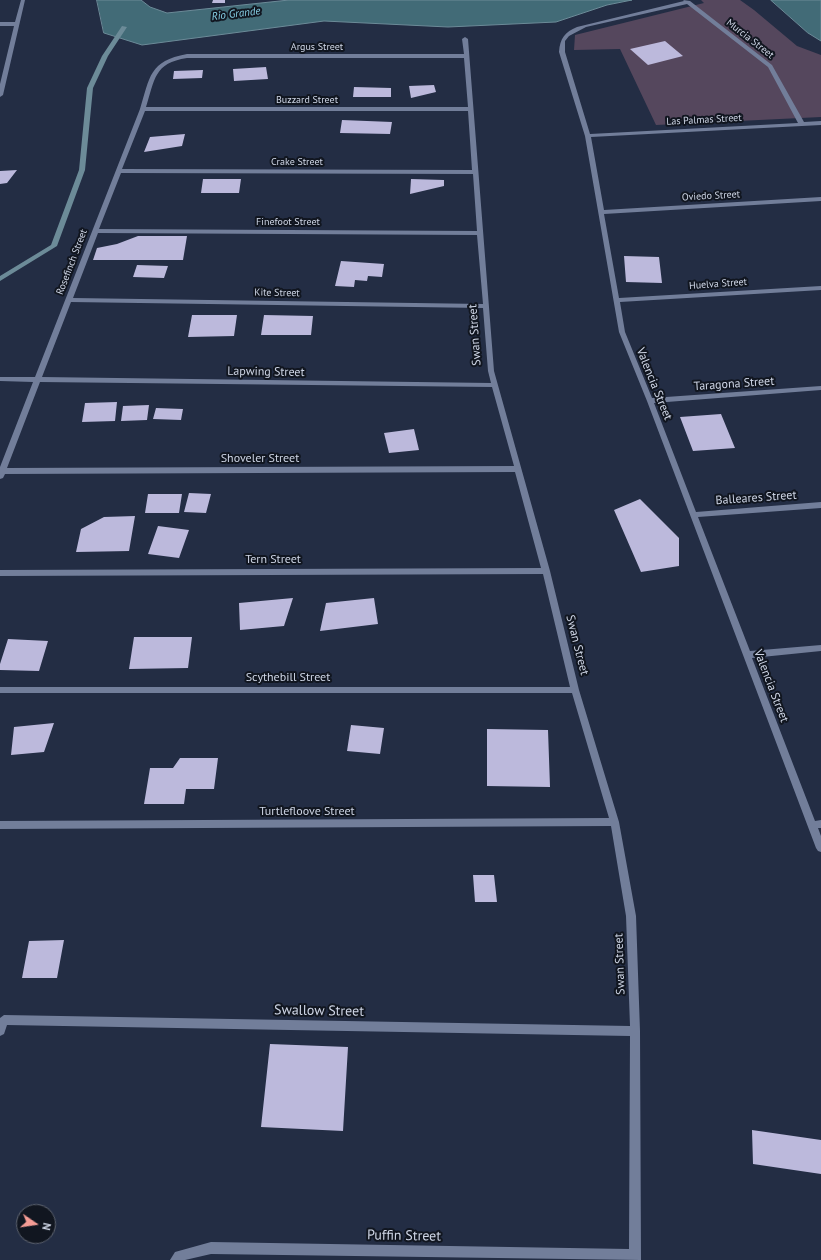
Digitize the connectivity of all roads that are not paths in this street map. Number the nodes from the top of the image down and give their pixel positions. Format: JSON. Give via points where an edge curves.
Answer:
{"nodes":[{"id":1,"x":23,"y":0,"type":"edge"},
{"id":2,"x":687,"y":1,"type":"edge"},
{"id":3,"x":0,"y":24,"type":"edge"},
{"id":4,"x":17,"y":24,"type":"junction"},
{"id":5,"x":465,"y":38,"type":"dead end"},
{"id":6,"x":466,"y":56,"type":"junction"},
{"id":7,"x":168,"y":59,"type":"joint"},
{"id":8,"x":0,"y":62,"type":"edge"},
{"id":9,"x":9,"y":62,"type":"junction"},
{"id":10,"x":0,"y":95,"type":"edge"},
{"id":11,"x":143,"y":109,"type":"junction"},
{"id":12,"x":471,"y":109,"type":"junction"},
{"id":13,"x":821,"y":123,"type":"edge"},
{"id":14,"x":802,"y":124,"type":"junction"},
{"id":15,"x":588,"y":136,"type":"junction"},
{"id":16,"x":119,"y":171,"type":"junction"},
{"id":17,"x":476,"y":172,"type":"junction"},
{"id":18,"x":821,"y":199,"type":"edge"},
{"id":19,"x":602,"y":212,"type":"junction"},
{"id":20,"x":95,"y":231,"type":"junction"},
{"id":21,"x":480,"y":233,"type":"junction"},
{"id":22,"x":821,"y":288,"type":"edge"},
{"id":23,"x":68,"y":300,"type":"junction"},
{"id":24,"x":616,"y":300,"type":"junction"},
{"id":25,"x":486,"y":306,"type":"junction"},
{"id":26,"x":0,"y":379,"type":"edge"},
{"id":27,"x":37,"y":380,"type":"junction"},
{"id":28,"x":495,"y":385,"type":"junction"},
{"id":29,"x":821,"y":388,"type":"edge"},
{"id":30,"x":650,"y":401,"type":"junction"},
{"id":31,"x":518,"y":469,"type":"junction"},
{"id":32,"x":1,"y":474,"type":"edge"},
{"id":33,"x":821,"y":505,"type":"edge"},
{"id":34,"x":693,"y":515,"type":"junction"},
{"id":35,"x":546,"y":571,"type":"junction"},
{"id":36,"x":0,"y":573,"type":"edge"},
{"id":37,"x":821,"y":648,"type":"edge"},
{"id":38,"x":747,"y":655,"type":"junction"},
{"id":39,"x":0,"y":690,"type":"edge"},
{"id":40,"x":575,"y":690,"type":"junction"},
{"id":41,"x":615,"y":822,"type":"junction"},
{"id":42,"x":817,"y":824,"type":"edge"},
{"id":43,"x":0,"y":825,"type":"edge"},
{"id":44,"x":821,"y":848,"type":"edge"},
{"id":45,"x":0,"y":1031,"type":"edge"},
{"id":46,"x":635,"y":1031,"type":"junction"},
{"id":47,"x":400,"y":1256,"type":"edge"},
{"id":48,"x":635,"y":1258,"type":"edge"},
{"id":49,"x":176,"y":1260,"type":"edge"}],
"edges":[{"from":1,"to":4,"type":"street"},
{"from":2,"to":14,"type":"street","name":"Murcia Street","via":[[770,66]]},
{"from":2,"to":15,"type":"street","name":"Valencia Street","via":[[584,26],[572,30],[565,36],[561,43],[562,52]]},
{"from":3,"to":4,"type":"street"},
{"from":4,"to":9,"type":"street"},
{"from":5,"to":6,"type":"street","name":"Swan Street"},
{"from":6,"to":7,"type":"street","name":"Argus Street","via":[[188,56]]},
{"from":6,"to":12,"type":"street","name":"Swan Street"},
{"from":7,"to":11,"type":"street","name":"Rosefinch Street","via":[[155,71]]},
{"from":8,"to":9,"type":"street"},
{"from":9,"to":10,"type":"street"},
{"from":11,"to":12,"type":"street","name":"Buzzard Street"},
{"from":11,"to":16,"type":"street","name":"Rosefinch Street"},
{"from":12,"to":17,"type":"street","name":"Swan Street"},
{"from":13,"to":14,"type":"street","name":"Las Palmas Street"},
{"from":14,"to":15,"type":"street","name":"Las Palmas Street"},
{"from":15,"to":19,"type":"street","name":"Valencia Street"},
{"from":16,"to":17,"type":"street","name":"Crake Street"},
{"from":16,"to":20,"type":"street","name":"Rosefinch Street"},
{"from":17,"to":21,"type":"street","name":"Swan Street"},
{"from":18,"to":19,"type":"street","name":"Oviedo Street"},
{"from":19,"to":24,"type":"street","name":"Valencia Street"},
{"from":20,"to":21,"type":"street","name":"Finefoot Street"},
{"from":20,"to":23,"type":"street","name":"Rosefinch Street"},
{"from":21,"to":25,"type":"street","name":"Swan Street"},
{"from":22,"to":24,"type":"street","name":"Huelva Street"},
{"from":23,"to":25,"type":"street","name":"Kite Street"},
{"from":23,"to":27,"type":"street","name":"Rosefinch Street"},
{"from":24,"to":30,"type":"street","name":"Valencia Street","via":[[622,332]]},
{"from":25,"to":28,"type":"street","name":"Swan Street","via":[[491,371]]},
{"from":26,"to":27,"type":"street","name":"Lapwing Street"},
{"from":27,"to":28,"type":"street","name":"Lapwing Street"},
{"from":27,"to":32,"type":"street","name":"Rosefinch Street"},
{"from":28,"to":31,"type":"street","name":"Swan Street"},
{"from":29,"to":30,"type":"street","name":"Taragona Street"},
{"from":30,"to":34,"type":"street","name":"Valencia Street"},
{"from":31,"to":32,"type":"street","name":"Shoveler Street"},
{"from":31,"to":35,"type":"street","name":"Swan Street"},
{"from":33,"to":34,"type":"street","name":"Balleares Street"},
{"from":34,"to":38,"type":"street","name":"Valencia Street"},
{"from":35,"to":36,"type":"street","name":"Tern Street"},
{"from":35,"to":40,"type":"street","name":"Swan Street"},
{"from":37,"to":38,"type":"street"},
{"from":38,"to":42,"type":"street","name":"Valencia Street"},
{"from":39,"to":40,"type":"street","name":"Scythebill Street"},
{"from":40,"to":41,"type":"street","name":"Swan Street"},
{"from":41,"to":43,"type":"street","name":"Turtlefloove Street"},
{"from":41,"to":46,"type":"street","name":"Swan Street","via":[[631,916]]},
{"from":42,"to":44,"type":"street","name":"Valencia Street"},
{"from":45,"to":46,"type":"street","name":"Swallow Street","via":[[4,1020]]},
{"from":46,"to":48,"type":"street","name":"Swan Street"},
{"from":47,"to":48,"type":"street","name":"Puffin Street"},
{"from":47,"to":49,"type":"street","name":"Puffin Street","via":[[211,1248],[179,1256]]}]}
